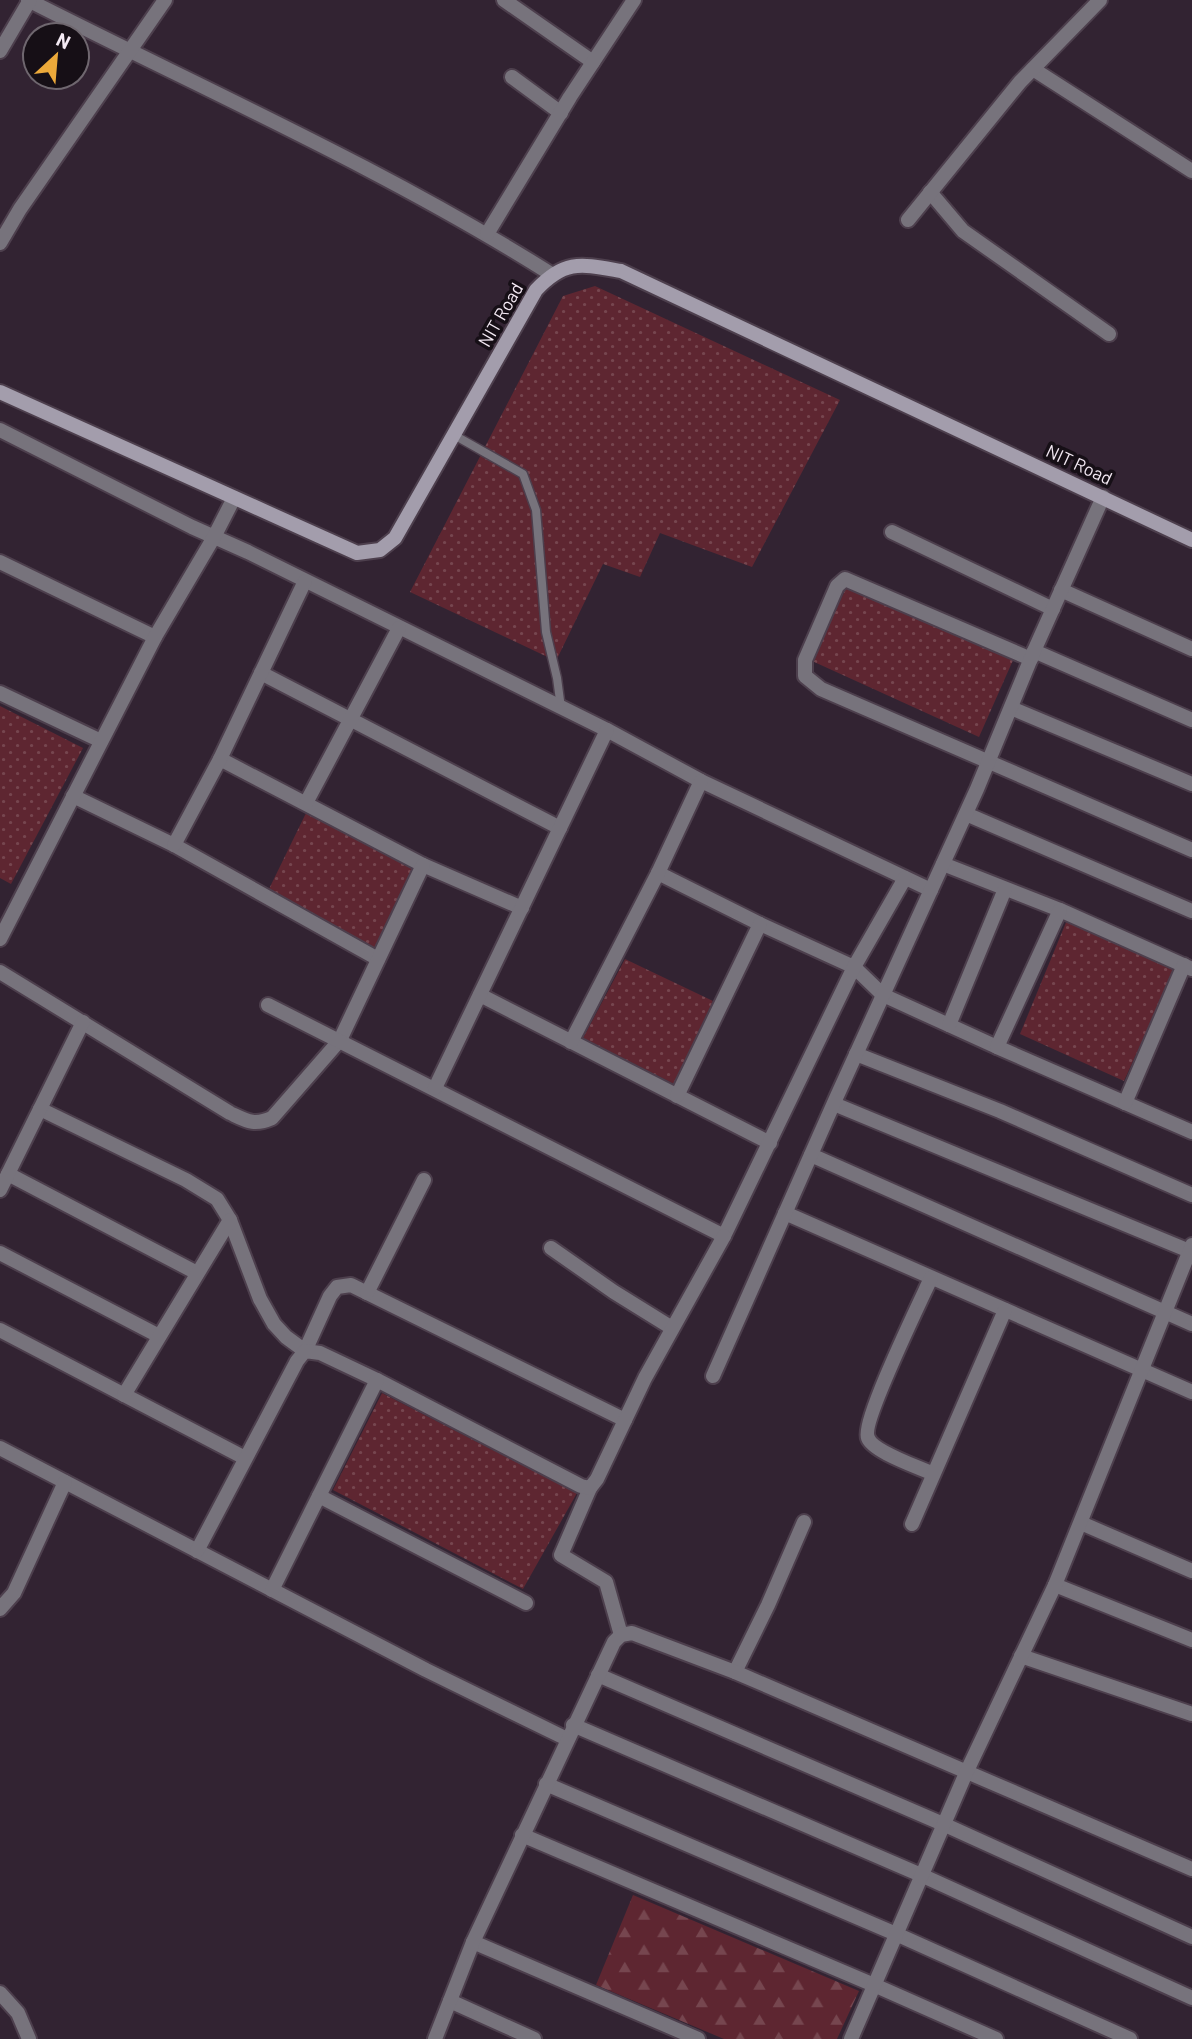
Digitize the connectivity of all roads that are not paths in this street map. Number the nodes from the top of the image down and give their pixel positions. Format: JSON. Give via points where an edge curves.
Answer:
{"nodes":[{"id":1,"x":29,"y":0,"type":"edge"},
{"id":2,"x":165,"y":0,"type":"edge"},
{"id":3,"x":504,"y":0,"type":"edge"},
{"id":4,"x":634,"y":0,"type":"edge"},
{"id":5,"x":1100,"y":0,"type":"edge"},
{"id":6,"x":0,"y":51,"type":"edge"},
{"id":7,"x":129,"y":51,"type":"junction"},
{"id":8,"x":593,"y":62,"type":"junction"},
{"id":9,"x":1033,"y":69,"type":"junction"},
{"id":10,"x":512,"y":77,"type":"dead end"},
{"id":11,"x":561,"y":113,"type":"junction"},
{"id":12,"x":1192,"y":171,"type":"edge"},
{"id":13,"x":930,"y":192,"type":"junction"},
{"id":14,"x":908,"y":220,"type":"dead end"},
{"id":15,"x":487,"y":233,"type":"junction"},
{"id":16,"x":0,"y":243,"type":"edge"},
{"id":17,"x":551,"y":274,"type":"junction"},
{"id":18,"x":1109,"y":334,"type":"dead end"},
{"id":19,"x":0,"y":392,"type":"edge"},
{"id":20,"x":0,"y":430,"type":"edge"},
{"id":21,"x":454,"y":435,"type":"junction"},
{"id":22,"x":1103,"y":497,"type":"junction"},
{"id":23,"x":234,"y":498,"type":"junction"},
{"id":24,"x":892,"y":532,"type":"dead end"},
{"id":25,"x":214,"y":537,"type":"junction"},
{"id":26,"x":1192,"y":540,"type":"edge"},
{"id":27,"x":0,"y":562,"type":"edge"},
{"id":28,"x":305,"y":581,"type":"junction"},
{"id":29,"x":1061,"y":590,"type":"junction"},
{"id":30,"x":1053,"y":609,"type":"junction"},
{"id":31,"x":399,"y":628,"type":"junction"},
{"id":32,"x":155,"y":638,"type":"junction"},
{"id":33,"x":1192,"y":649,"type":"edge"},
{"id":34,"x":1033,"y":655,"type":"junction"},
{"id":35,"x":261,"y":673,"type":"junction"},
{"id":36,"x":0,"y":693,"type":"edge"},
{"id":37,"x":561,"y":708,"type":"junction"},
{"id":38,"x":1011,"y":708,"type":"junction"},
{"id":39,"x":350,"y":720,"type":"junction"},
{"id":40,"x":1192,"y":720,"type":"edge"},
{"id":41,"x":607,"y":730,"type":"junction"},
{"id":42,"x":102,"y":741,"type":"junction"},
{"id":43,"x":220,"y":759,"type":"junction"},
{"id":44,"x":988,"y":763,"type":"junction"},
{"id":45,"x":701,"y":781,"type":"junction"},
{"id":46,"x":1192,"y":784,"type":"edge"},
{"id":47,"x":73,"y":796,"type":"junction"},
{"id":48,"x":306,"y":803,"type":"junction"},
{"id":49,"x":965,"y":814,"type":"junction"},
{"id":50,"x":560,"y":828,"type":"junction"},
{"id":51,"x":174,"y":845,"type":"junction"},
{"id":52,"x":1192,"y":850,"type":"edge"},
{"id":53,"x":943,"y":864,"type":"junction"},
{"id":54,"x":423,"y":865,"type":"junction"},
{"id":55,"x":658,"y":873,"type":"junction"},
{"id":56,"x":905,"y":878,"type":"junction"},
{"id":57,"x":1006,"y":889,"type":"junction"},
{"id":58,"x":931,"y":890,"type":"junction"},
{"id":59,"x":522,"y":908,"type":"junction"},
{"id":60,"x":6,"y":910,"type":"edge"},
{"id":61,"x":1060,"y":911,"type":"junction"},
{"id":62,"x":1192,"y":911,"type":"edge"},
{"id":63,"x":760,"y":924,"type":"junction"},
{"id":64,"x":0,"y":939,"type":"edge"},
{"id":65,"x":378,"y":959,"type":"junction"},
{"id":66,"x":854,"y":967,"type":"junction"},
{"id":67,"x":1188,"y":967,"type":"edge"},
{"id":68,"x":0,"y":972,"type":"edge"},
{"id":69,"x":480,"y":995,"type":"junction"},
{"id":70,"x":883,"y":995,"type":"junction"},
{"id":71,"x":268,"y":1005,"type":"dead end"},
{"id":72,"x":83,"y":1022,"type":"junction"},
{"id":73,"x":948,"y":1025,"type":"junction"},
{"id":74,"x":340,"y":1040,"type":"junction"},
{"id":75,"x":571,"y":1042,"type":"junction"},
{"id":76,"x":997,"y":1047,"type":"junction"},
{"id":77,"x":856,"y":1054,"type":"junction"},
{"id":78,"x":435,"y":1088,"type":"junction"},
{"id":79,"x":677,"y":1096,"type":"junction"},
{"id":80,"x":1125,"y":1103,"type":"junction"},
{"id":81,"x":834,"y":1104,"type":"junction"},
{"id":82,"x":40,"y":1109,"type":"junction"},
{"id":83,"x":1192,"y":1132,"type":"edge"},
{"id":84,"x":770,"y":1143,"type":"junction"},
{"id":85,"x":811,"y":1155,"type":"junction"},
{"id":86,"x":8,"y":1174,"type":"junction"},
{"id":87,"x":424,"y":1180,"type":"dead end"},
{"id":88,"x":0,"y":1190,"type":"edge"},
{"id":89,"x":1192,"y":1195,"type":"edge"},
{"id":90,"x":785,"y":1213,"type":"junction"},
{"id":91,"x":230,"y":1220,"type":"junction"},
{"id":92,"x":724,"y":1236,"type":"junction"},
{"id":93,"x":551,"y":1248,"type":"dead end"},
{"id":94,"x":1191,"y":1249,"type":"edge"},
{"id":95,"x":0,"y":1253,"type":"edge"},
{"id":96,"x":198,"y":1273,"type":"junction"},
{"id":97,"x":931,"y":1278,"type":"junction"},
{"id":98,"x":367,"y":1293,"type":"junction"},
{"id":99,"x":1005,"y":1310,"type":"junction"},
{"id":100,"x":1164,"y":1311,"type":"junction"},
{"id":101,"x":1192,"y":1324,"type":"edge"},
{"id":102,"x":0,"y":1330,"type":"edge"},
{"id":103,"x":669,"y":1334,"type":"junction"},
{"id":104,"x":159,"y":1336,"type":"junction"},
{"id":105,"x":305,"y":1352,"type":"junction"},
{"id":106,"x":1142,"y":1371,"type":"junction"},
{"id":107,"x":713,"y":1376,"type":"dead end"},
{"id":108,"x":377,"y":1380,"type":"junction"},
{"id":109,"x":1192,"y":1392,"type":"edge"},
{"id":110,"x":124,"y":1395,"type":"junction"},
{"id":111,"x":625,"y":1420,"type":"junction"},
{"id":112,"x":0,"y":1448,"type":"edge"},
{"id":113,"x":246,"y":1458,"type":"junction"},
{"id":114,"x":933,"y":1474,"type":"junction"},
{"id":115,"x":65,"y":1482,"type":"junction"},
{"id":116,"x":590,"y":1488,"type":"junction"},
{"id":117,"x":319,"y":1496,"type":"junction"},
{"id":118,"x":804,"y":1522,"type":"dead end"},
{"id":119,"x":1081,"y":1523,"type":"junction"},
{"id":120,"x":912,"y":1524,"type":"dead end"},
{"id":121,"x":197,"y":1551,"type":"junction"},
{"id":122,"x":1192,"y":1571,"type":"edge"},
{"id":123,"x":1055,"y":1585,"type":"junction"},
{"id":124,"x":0,"y":1587,"type":"edge"},
{"id":125,"x":272,"y":1590,"type":"junction"},
{"id":126,"x":14,"y":1593,"type":"junction"},
{"id":127,"x":526,"y":1603,"type":"dead end"},
{"id":128,"x":0,"y":1609,"type":"edge"},
{"id":129,"x":621,"y":1635,"type":"junction"},
{"id":130,"x":1192,"y":1640,"type":"edge"},
{"id":131,"x":1024,"y":1650,"type":"junction"},
{"id":132,"x":735,"y":1672,"type":"junction"},
{"id":133,"x":598,"y":1675,"type":"junction"},
{"id":134,"x":1192,"y":1714,"type":"edge"},
{"id":135,"x":570,"y":1732,"type":"junction"},
{"id":136,"x":965,"y":1773,"type":"junction"},
{"id":137,"x":546,"y":1784,"type":"junction"},
{"id":138,"x":943,"y":1824,"type":"junction"},
{"id":139,"x":522,"y":1835,"type":"junction"},
{"id":140,"x":1192,"y":1869,"type":"edge"},
{"id":141,"x":921,"y":1875,"type":"junction"},
{"id":142,"x":896,"y":1934,"type":"junction"},
{"id":143,"x":1192,"y":1937,"type":"edge"},
{"id":144,"x":473,"y":1942,"type":"junction"},
{"id":145,"x":874,"y":1984,"type":"junction"},
{"id":146,"x":0,"y":1993,"type":"edge"},
{"id":147,"x":1192,"y":1997,"type":"edge"},
{"id":148,"x":450,"y":2001,"type":"junction"},
{"id":149,"x":29,"y":2039,"type":"edge"},
{"id":150,"x":435,"y":2039,"type":"edge"},
{"id":151,"x":534,"y":2039,"type":"edge"},
{"id":152,"x":698,"y":2039,"type":"edge"},
{"id":153,"x":850,"y":2039,"type":"edge"},
{"id":154,"x":996,"y":2039,"type":"edge"},
{"id":155,"x":1130,"y":2039,"type":"edge"}],
"edges":[{"from":1,"to":6,"type":"street"},
{"from":1,"to":7,"type":"street"},
{"from":2,"to":7,"type":"street"},
{"from":3,"to":8,"type":"street"},
{"from":4,"to":8,"type":"street"},
{"from":5,"to":9,"type":"street"},
{"from":7,"to":15,"type":"street"},
{"from":7,"to":16,"type":"street"},
{"from":8,"to":11,"type":"street"},
{"from":9,"to":12,"type":"street"},
{"from":9,"to":13,"type":"street"},
{"from":10,"to":11,"type":"street"},
{"from":11,"to":15,"type":"street"},
{"from":13,"to":14,"type":"street"},
{"from":13,"to":18,"type":"street","via":[[962,231]]},
{"from":15,"to":17,"type":"street"},
{"from":17,"to":21,"type":"main road","name":"NIT Road","via":[[536,290]]},
{"from":17,"to":22,"type":"main road","name":"NIT Road","via":[[566,267],[621,271]]},
{"from":19,"to":23,"type":"main road","name":"NIT Road"},
{"from":20,"to":25,"type":"street"},
{"from":21,"to":23,"type":"main road","name":"NIT Road","via":[[395,538],[380,550],[357,553]]},
{"from":21,"to":37,"type":"lane","via":[[523,474],[536,510],[546,632]]},
{"from":22,"to":26,"type":"main road","name":"NIT Road"},
{"from":22,"to":29,"type":"street"},
{"from":23,"to":25,"type":"street"},
{"from":24,"to":30,"type":"street"},
{"from":25,"to":28,"type":"street"},
{"from":25,"to":32,"type":"street"},
{"from":27,"to":32,"type":"street"},
{"from":28,"to":31,"type":"street"},
{"from":28,"to":35,"type":"street"},
{"from":29,"to":30,"type":"street"},
{"from":29,"to":33,"type":"street"},
{"from":30,"to":34,"type":"street"},
{"from":31,"to":37,"type":"street"},
{"from":31,"to":39,"type":"street"},
{"from":32,"to":42,"type":"street"},
{"from":34,"to":38,"type":"street"},
{"from":34,"to":40,"type":"street"},
{"from":34,"to":44,"type":"street","via":[[845,579],[805,660],[805,676],[821,689]]},
{"from":35,"to":39,"type":"street"},
{"from":35,"to":43,"type":"street"},
{"from":36,"to":42,"type":"street"},
{"from":37,"to":41,"type":"street"},
{"from":38,"to":44,"type":"street"},
{"from":38,"to":46,"type":"street"},
{"from":39,"to":48,"type":"street"},
{"from":39,"to":50,"type":"street"},
{"from":41,"to":45,"type":"street"},
{"from":41,"to":50,"type":"street"},
{"from":42,"to":47,"type":"street"},
{"from":43,"to":48,"type":"street"},
{"from":43,"to":51,"type":"street"},
{"from":44,"to":49,"type":"street"},
{"from":44,"to":52,"type":"street"},
{"from":45,"to":55,"type":"street"},
{"from":45,"to":56,"type":"street"},
{"from":47,"to":51,"type":"street"},
{"from":47,"to":60,"type":"street"},
{"from":48,"to":54,"type":"street"},
{"from":49,"to":53,"type":"street"},
{"from":49,"to":62,"type":"street"},
{"from":50,"to":59,"type":"street"},
{"from":51,"to":65,"type":"street"},
{"from":53,"to":57,"type":"street"},
{"from":53,"to":58,"type":"street"},
{"from":54,"to":59,"type":"street"},
{"from":54,"to":65,"type":"street"},
{"from":55,"to":63,"type":"street"},
{"from":55,"to":75,"type":"street"},
{"from":56,"to":58,"type":"street"},
{"from":56,"to":66,"type":"street"},
{"from":57,"to":61,"type":"street"},
{"from":57,"to":73,"type":"street"},
{"from":58,"to":70,"type":"street"},
{"from":59,"to":69,"type":"street"},
{"from":60,"to":64,"type":"street"},
{"from":61,"to":67,"type":"street"},
{"from":61,"to":76,"type":"street"},
{"from":63,"to":66,"type":"street"},
{"from":63,"to":79,"type":"street"},
{"from":65,"to":74,"type":"street"},
{"from":66,"to":70,"type":"street"},
{"from":66,"to":84,"type":"street"},
{"from":67,"to":80,"type":"street"},
{"from":68,"to":72,"type":"street"},
{"from":69,"to":75,"type":"street"},
{"from":69,"to":78,"type":"street"},
{"from":70,"to":73,"type":"street"},
{"from":70,"to":77,"type":"street"},
{"from":71,"to":74,"type":"street"},
{"from":72,"to":74,"type":"street","via":[[230,1112],[261,1123],[272,1118]]},
{"from":72,"to":82,"type":"street"},
{"from":73,"to":76,"type":"street"},
{"from":74,"to":78,"type":"street"},
{"from":75,"to":79,"type":"street"},
{"from":76,"to":80,"type":"street"},
{"from":77,"to":81,"type":"street"},
{"from":77,"to":89,"type":"street"},
{"from":78,"to":92,"type":"street"},
{"from":79,"to":84,"type":"street"},
{"from":80,"to":83,"type":"street"},
{"from":81,"to":85,"type":"street"},
{"from":81,"to":94,"type":"street"},
{"from":82,"to":86,"type":"street"},
{"from":82,"to":91,"type":"street","via":[[205,1191],[217,1199]]},
{"from":84,"to":92,"type":"street"},
{"from":85,"to":90,"type":"street"},
{"from":85,"to":100,"type":"street"},
{"from":86,"to":88,"type":"street"},
{"from":86,"to":96,"type":"street"},
{"from":87,"to":98,"type":"street"},
{"from":90,"to":97,"type":"street"},
{"from":90,"to":107,"type":"street"},
{"from":91,"to":96,"type":"street"},
{"from":91,"to":105,"type":"street","via":[[274,1324]]},
{"from":92,"to":103,"type":"street"},
{"from":93,"to":103,"type":"street"},
{"from":94,"to":100,"type":"street"},
{"from":95,"to":104,"type":"street"},
{"from":96,"to":104,"type":"street"},
{"from":97,"to":99,"type":"street"},
{"from":97,"to":114,"type":"street","via":[[866,1431],[868,1440],[878,1448]]},
{"from":98,"to":105,"type":"street","via":[[351,1286],[338,1287]]},
{"from":98,"to":111,"type":"street"},
{"from":99,"to":106,"type":"street"},
{"from":99,"to":114,"type":"street"},
{"from":100,"to":101,"type":"street"},
{"from":100,"to":106,"type":"street"},
{"from":102,"to":110,"type":"street"},
{"from":103,"to":111,"type":"street"},
{"from":104,"to":110,"type":"street"},
{"from":105,"to":108,"type":"street","via":[[320,1353]]},
{"from":105,"to":113,"type":"street"},
{"from":106,"to":109,"type":"street"},
{"from":106,"to":119,"type":"street"},
{"from":108,"to":116,"type":"street"},
{"from":108,"to":117,"type":"street"},
{"from":110,"to":113,"type":"street"},
{"from":111,"to":116,"type":"street"},
{"from":112,"to":115,"type":"street"},
{"from":113,"to":121,"type":"street"},
{"from":114,"to":120,"type":"street"},
{"from":115,"to":121,"type":"street"},
{"from":115,"to":126,"type":"street"},
{"from":116,"to":129,"type":"street","via":[[561,1555],[606,1582]]},
{"from":117,"to":125,"type":"street"},
{"from":117,"to":127,"type":"street"},
{"from":118,"to":132,"type":"street"},
{"from":119,"to":122,"type":"street"},
{"from":119,"to":123,"type":"street"},
{"from":121,"to":125,"type":"street"},
{"from":123,"to":130,"type":"street"},
{"from":123,"to":131,"type":"street"},
{"from":124,"to":126,"type":"street"},
{"from":125,"to":135,"type":"street","via":[[426,1670]]},
{"from":126,"to":128,"type":"street"},
{"from":129,"to":132,"type":"street","via":[[632,1633]]},
{"from":129,"to":133,"type":"street"},
{"from":131,"to":134,"type":"street"},
{"from":131,"to":136,"type":"street"},
{"from":132,"to":136,"type":"street"},
{"from":133,"to":135,"type":"street"},
{"from":133,"to":138,"type":"street"},
{"from":135,"to":137,"type":"street"},
{"from":135,"to":141,"type":"street"},
{"from":136,"to":138,"type":"street"},
{"from":136,"to":140,"type":"street"},
{"from":137,"to":139,"type":"street"},
{"from":137,"to":142,"type":"street"},
{"from":138,"to":141,"type":"street"},
{"from":138,"to":143,"type":"street"},
{"from":139,"to":144,"type":"street"},
{"from":139,"to":145,"type":"street"},
{"from":141,"to":142,"type":"street"},
{"from":141,"to":147,"type":"street"},
{"from":142,"to":145,"type":"street"},
{"from":142,"to":155,"type":"street"},
{"from":144,"to":148,"type":"street"},
{"from":144,"to":152,"type":"street"},
{"from":145,"to":153,"type":"street"},
{"from":145,"to":154,"type":"street"},
{"from":146,"to":149,"type":"street","via":[[18,2013]]},
{"from":148,"to":150,"type":"street"},
{"from":148,"to":151,"type":"street"}]}
